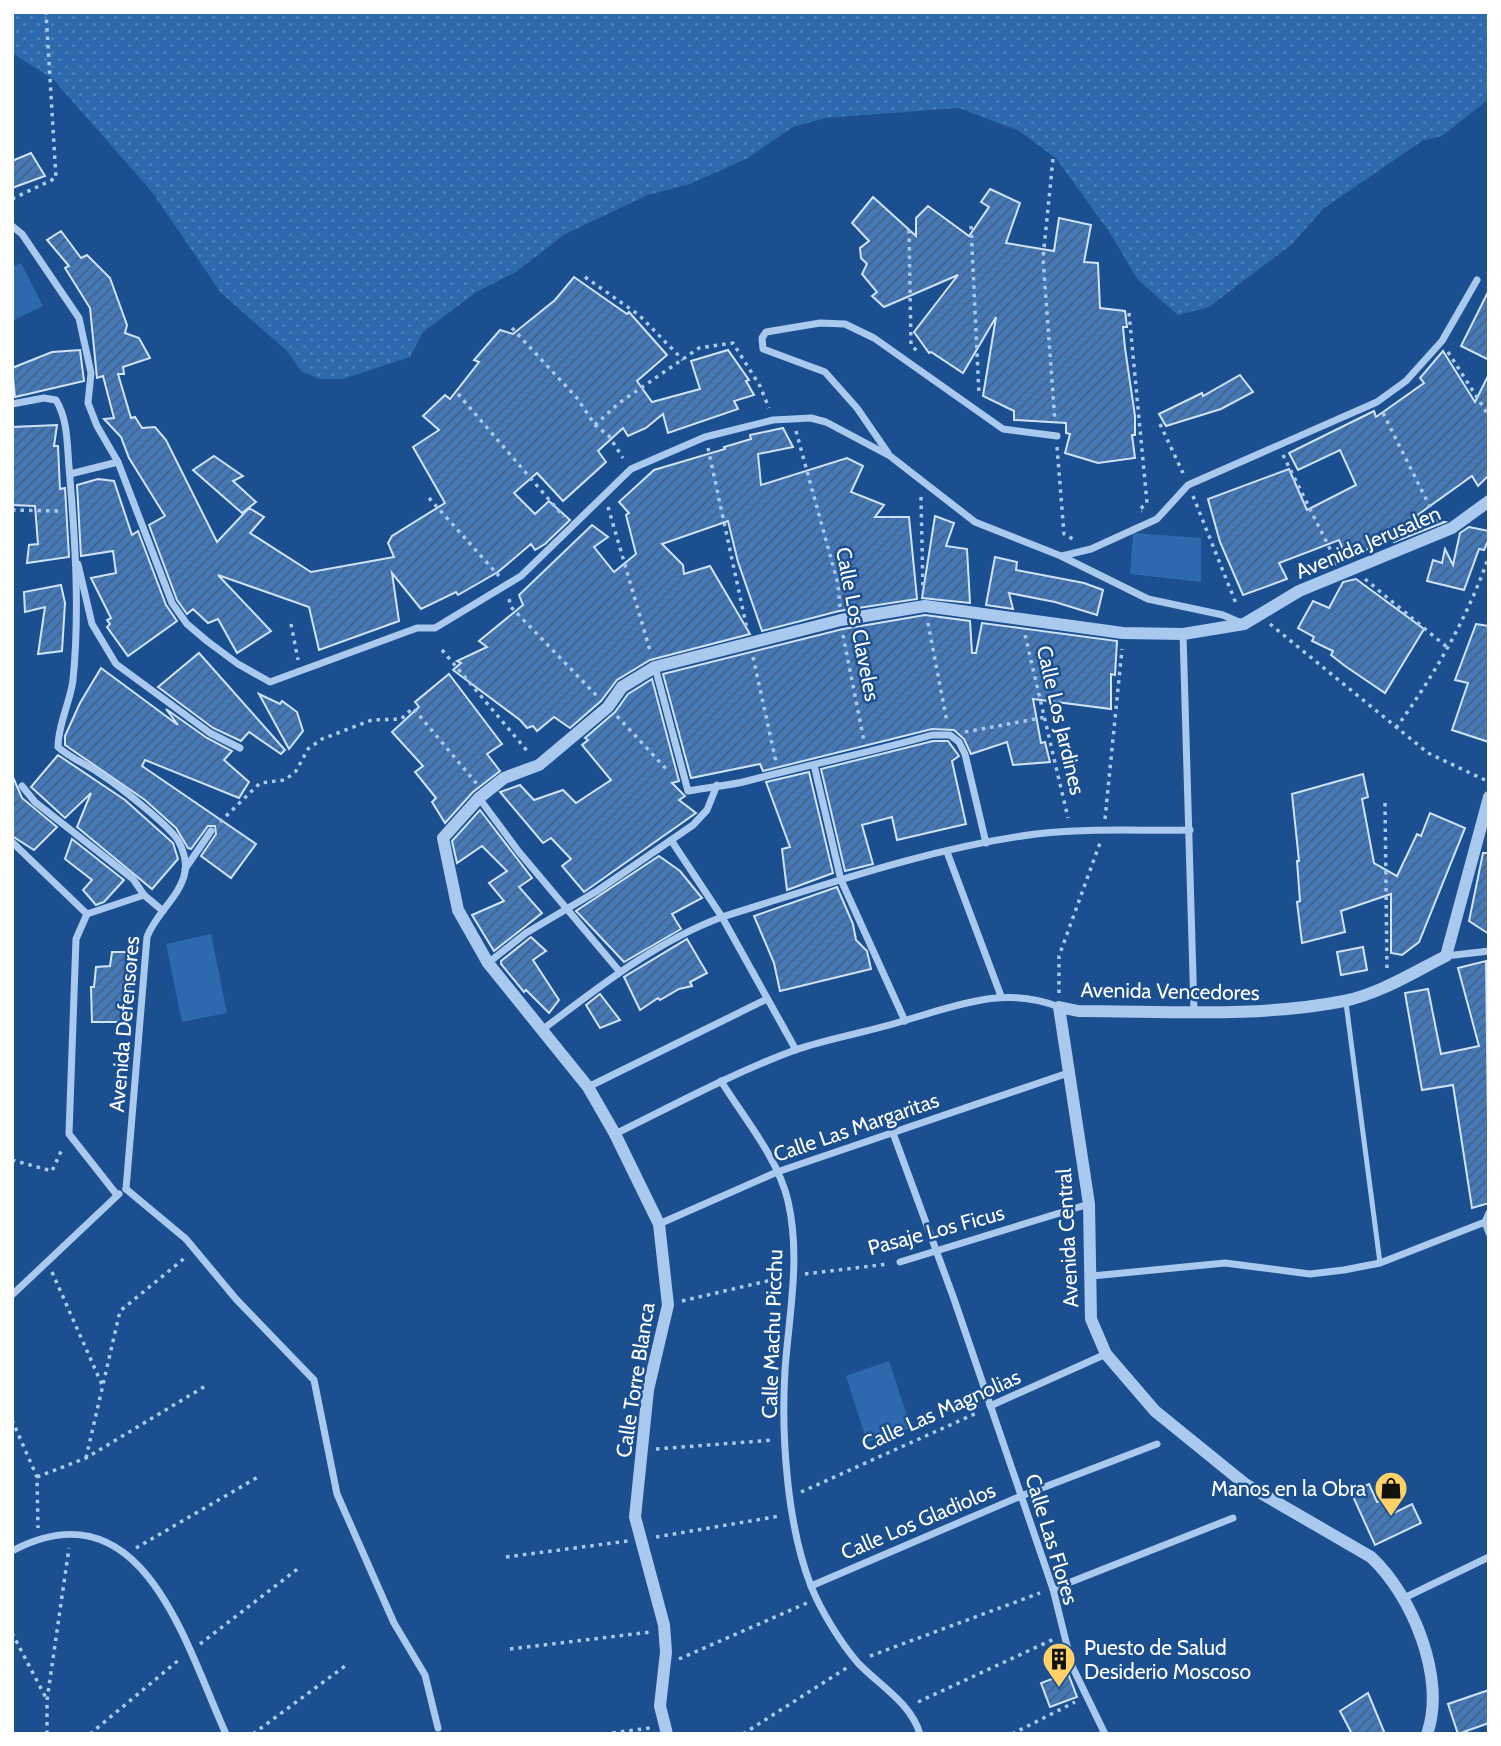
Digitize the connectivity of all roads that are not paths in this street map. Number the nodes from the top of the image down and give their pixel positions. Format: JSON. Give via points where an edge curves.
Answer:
{"nodes":[{"id":1,"x":12,"y":226,"type":"edge"},
{"id":2,"x":1477,"y":280,"type":"dead end"},
{"id":3,"x":12,"y":404,"type":"edge"},
{"id":4,"x":1056,"y":436,"type":"road end"},
{"id":5,"x":890,"y":456,"type":"junction"},
{"id":6,"x":118,"y":462,"type":"junction"},
{"id":7,"x":69,"y":474,"type":"junction"},
{"id":8,"x":1489,"y":501,"type":"edge"},
{"id":9,"x":74,"y":549,"type":"junction"},
{"id":10,"x":1062,"y":556,"type":"junction"},
{"id":11,"x":1244,"y":624,"type":"junction"},
{"id":12,"x":1183,"y":634,"type":"junction"},
{"id":13,"x":655,"y":667,"type":"junction"},
{"id":14,"x":240,"y":748,"type":"dead end"},
{"id":15,"x":814,"y":765,"type":"junction"},
{"id":16,"x":716,"y":785,"type":"junction"},
{"id":17,"x":22,"y":786,"type":"dead end"},
{"id":18,"x":1489,"y":796,"type":"edge"},
{"id":19,"x":479,"y":798,"type":"junction"},
{"id":20,"x":1190,"y":830,"type":"junction"},
{"id":21,"x":211,"y":831,"type":"road end"},
{"id":22,"x":443,"y":838,"type":"joint"},
{"id":23,"x":671,"y":840,"type":"junction"},
{"id":24,"x":12,"y":842,"type":"edge"},
{"id":25,"x":986,"y":843,"type":"junction"},
{"id":26,"x":947,"y":852,"type":"junction"},
{"id":27,"x":185,"y":869,"type":"junction"},
{"id":28,"x":841,"y":880,"type":"junction"},
{"id":29,"x":144,"y":895,"type":"junction"},
{"id":30,"x":566,"y":909,"type":"junction"},
{"id":31,"x":163,"y":911,"type":"junction"},
{"id":32,"x":87,"y":914,"type":"junction"},
{"id":33,"x":722,"y":917,"type":"junction"},
{"id":34,"x":1488,"y":953,"type":"edge"},
{"id":35,"x":1446,"y":956,"type":"junction"},
{"id":36,"x":488,"y":963,"type":"junction"},
{"id":37,"x":620,"y":972,"type":"junction"},
{"id":38,"x":1001,"y":996,"type":"junction"},
{"id":39,"x":767,"y":999,"type":"junction"},
{"id":40,"x":1346,"y":1001,"type":"junction"},
{"id":41,"x":1059,"y":1007,"type":"junction"},
{"id":42,"x":1194,"y":1011,"type":"junction"},
{"id":43,"x":905,"y":1021,"type":"junction"},
{"id":44,"x":542,"y":1030,"type":"junction"},
{"id":45,"x":796,"y":1050,"type":"junction"},
{"id":46,"x":1068,"y":1073,"type":"junction"},
{"id":47,"x":721,"y":1081,"type":"junction"},
{"id":48,"x":588,"y":1087,"type":"junction"},
{"id":49,"x":893,"y":1133,"type":"junction"},
{"id":50,"x":615,"y":1134,"type":"junction"},
{"id":51,"x":777,"y":1172,"type":"junction"},
{"id":52,"x":126,"y":1189,"type":"junction"},
{"id":53,"x":117,"y":1195,"type":"junction"},
{"id":54,"x":1088,"y":1204,"type":"junction"},
{"id":55,"x":1489,"y":1213,"type":"edge"},
{"id":56,"x":1485,"y":1222,"type":"junction"},
{"id":57,"x":659,"y":1224,"type":"junction"},
{"id":58,"x":1489,"y":1233,"type":"edge"},
{"id":59,"x":937,"y":1251,"type":"junction"},
{"id":60,"x":900,"y":1262,"type":"road end"},
{"id":61,"x":1380,"y":1263,"type":"junction"},
{"id":62,"x":1092,"y":1276,"type":"junction"},
{"id":63,"x":12,"y":1296,"type":"edge"},
{"id":64,"x":1106,"y":1354,"type":"junction"},
{"id":65,"x":990,"y":1406,"type":"junction"},
{"id":66,"x":1157,"y":1444,"type":"dead end"},
{"id":67,"x":1021,"y":1496,"type":"junction"},
{"id":68,"x":1233,"y":1518,"type":"dead end"},
{"id":69,"x":12,"y":1551,"type":"edge"},
{"id":70,"x":1489,"y":1557,"type":"edge"},
{"id":71,"x":811,"y":1586,"type":"junction"},
{"id":72,"x":1053,"y":1589,"type":"junction"},
{"id":73,"x":1404,"y":1598,"type":"junction"},
{"id":74,"x":438,"y":1728,"type":"dead end"},
{"id":75,"x":666,"y":1730,"type":"edge"},
{"id":76,"x":226,"y":1734,"type":"edge"},
{"id":77,"x":920,"y":1734,"type":"edge"},
{"id":78,"x":1105,"y":1734,"type":"edge"},
{"id":79,"x":1427,"y":1734,"type":"edge"}],
"edges":[{"from":1,"to":6,"type":"street","via":[[79,318],[91,373],[88,403]]},
{"from":2,"to":10,"type":"street","via":[[1442,341],[1406,381],[1377,402],[1188,485],[1157,519],[1091,549]]},
{"from":3,"to":7,"type":"street","via":[[57,400],[64,413]]},
{"from":4,"to":5,"type":"street","via":[[1003,429],[874,338],[845,324],[820,323],[766,332],[763,349],[825,372]]},
{"from":5,"to":6,"type":"street","via":[[811,418],[773,420],[705,437],[631,469],[547,554],[507,585],[435,628],[417,628],[270,682],[238,664],[187,624],[172,603]]},
{"from":5,"to":10,"type":"street","via":[[975,522]]},
{"from":6,"to":7,"type":"street"},
{"from":7,"to":9,"type":"street"},
{"from":8,"to":11,"type":"street","name":"Avenida Jerusalen","via":[[1443,532],[1299,592]]},
{"from":9,"to":14,"type":"street","via":[[92,624],[116,664],[210,733]]},
{"from":9,"to":27,"type":"street","via":[[73,682],[58,747],[99,773],[177,839]]},
{"from":10,"to":11,"type":"street","via":[[1148,599]]},
{"from":11,"to":12,"type":"street","name":"Avenida Jerusalen"},
{"from":12,"to":13,"type":"street","name":"Avenida Jerusalen","via":[[1123,633],[925,606],[841,620]]},
{"from":12,"to":20,"type":"street"},
{"from":13,"to":16,"type":"street","via":[[688,791]]},
{"from":13,"to":19,"type":"street","name":"Avenida Jerusalen","via":[[622,687],[608,707],[539,765],[504,778]]},
{"from":15,"to":16,"type":"street"},
{"from":15,"to":25,"type":"street","via":[[950,735],[965,754]]},
{"from":15,"to":28,"type":"street"},
{"from":16,"to":23,"type":"street","via":[[707,810]]},
{"from":17,"to":29,"type":"street","via":[[35,803],[133,879]]},
{"from":18,"to":35,"type":"street"},
{"from":19,"to":22,"type":"street","name":"Avenida Jerusalen"},
{"from":19,"to":30,"type":"street"},
{"from":20,"to":25,"type":"street","via":[[1071,831]]},
{"from":20,"to":42,"type":"street"},
{"from":21,"to":27,"type":"street","name":"Avenida Defensores"},
{"from":22,"to":36,"type":"street","name":"Calle Torre Blanca","via":[[458,910]]},
{"from":23,"to":30,"type":"street"},
{"from":23,"to":33,"type":"street"},
{"from":24,"to":32,"type":"street"},
{"from":25,"to":26,"type":"street"},
{"from":26,"to":28,"type":"street"},
{"from":26,"to":38,"type":"street"},
{"from":27,"to":31,"type":"street","name":"Avenida Defensores"},
{"from":28,"to":33,"type":"street"},
{"from":28,"to":43,"type":"street"},
{"from":29,"to":31,"type":"street"},
{"from":29,"to":32,"type":"street"},
{"from":30,"to":36,"type":"street"},
{"from":30,"to":37,"type":"street"},
{"from":31,"to":52,"type":"street","name":"Avenida Defensores","via":[[153,920],[147,937]]},
{"from":32,"to":53,"type":"street","via":[[76,939],[69,1134]]},
{"from":33,"to":37,"type":"street","via":[[690,929]]},
{"from":33,"to":39,"type":"street"},
{"from":34,"to":35,"type":"street","name":"Avenida Vencedores"},
{"from":35,"to":40,"type":"street","name":"Avenida Vencedores"},
{"from":36,"to":44,"type":"street","name":"Calle Torre Blanca"},
{"from":37,"to":44,"type":"street"},
{"from":38,"to":41,"type":"street","name":"Avenida Vencedores","via":[[1035,997]]},
{"from":38,"to":43,"type":"street","name":"Avenida Vencedores"},
{"from":39,"to":45,"type":"street"},
{"from":39,"to":48,"type":"street"},
{"from":40,"to":42,"type":"street","name":"Avenida Vencedores","via":[[1270,1011]]},
{"from":40,"to":61,"type":"lane"},
{"from":41,"to":42,"type":"street","name":"Avenida Vencedores"},
{"from":41,"to":46,"type":"street","name":"Avenida Central"},
{"from":43,"to":45,"type":"street","name":"Avenida Vencedores"},
{"from":44,"to":48,"type":"street","name":"Calle Torre Blanca"},
{"from":45,"to":47,"type":"street","name":"Avenida Vencedores"},
{"from":46,"to":49,"type":"street","name":"Calle Las Margaritas"},
{"from":46,"to":54,"type":"street","name":"Avenida Central"},
{"from":47,"to":50,"type":"street","name":"Avenida Vencedores"},
{"from":47,"to":51,"type":"street","name":"Calle Machu Picchu"},
{"from":48,"to":50,"type":"street","name":"Calle Torre Blanca"},
{"from":49,"to":51,"type":"street","name":"Calle Las Margaritas"},
{"from":49,"to":59,"type":"street"},
{"from":50,"to":57,"type":"street","name":"Calle Torre Blanca"},
{"from":51,"to":57,"type":"street","name":"Calle Las Margaritas"},
{"from":51,"to":71,"type":"street","name":"Calle Machu Picchu","via":[[794,1233],[785,1372],[792,1514]]},
{"from":52,"to":53,"type":"street"},
{"from":52,"to":74,"type":"street","via":[[195,1250],[314,1380],[337,1494],[394,1623],[425,1675]]},
{"from":53,"to":63,"type":"street"},
{"from":54,"to":59,"type":"street","name":"Pasaje Los Ficus"},
{"from":54,"to":62,"type":"street","name":"Avenida Central"},
{"from":55,"to":56,"type":"street"},
{"from":56,"to":58,"type":"street"},
{"from":56,"to":61,"type":"street"},
{"from":57,"to":75,"type":"street","name":"Calle Torre Blanca","via":[[668,1305],[648,1390],[635,1517],[663,1630],[660,1706]]},
{"from":59,"to":60,"type":"street","name":"Pasaje Los Ficus"},
{"from":59,"to":65,"type":"street","name":"Calle Las Flores"},
{"from":61,"to":62,"type":"street","via":[[1310,1274],[1226,1263]]},
{"from":62,"to":64,"type":"street","name":"Avenida Central","via":[[1091,1319]]},
{"from":64,"to":65,"type":"street","name":"Calle Las Magnolias"},
{"from":64,"to":73,"type":"street","name":"Avenida Central","via":[[1155,1411],[1245,1484],[1371,1557]]},
{"from":65,"to":67,"type":"street","name":"Calle Las Flores"},
{"from":66,"to":67,"type":"street","name":"Calle Los Gladiolos"},
{"from":67,"to":71,"type":"street","name":"Calle Los Gladiolos"},
{"from":67,"to":72,"type":"street","name":"Calle Las Flores"},
{"from":68,"to":72,"type":"street"},
{"from":69,"to":76,"type":"street","via":[[38,1537],[71,1532],[108,1542],[141,1565],[161,1590]]},
{"from":70,"to":73,"type":"street"},
{"from":71,"to":77,"type":"street","name":"Calle Machu Picchu","via":[[857,1661],[907,1708]]},
{"from":72,"to":78,"type":"street","name":"Calle Las Flores","via":[[1062,1635]]},
{"from":73,"to":79,"type":"street","name":"Avenida Central","via":[[1429,1663],[1434,1690]]}]}
